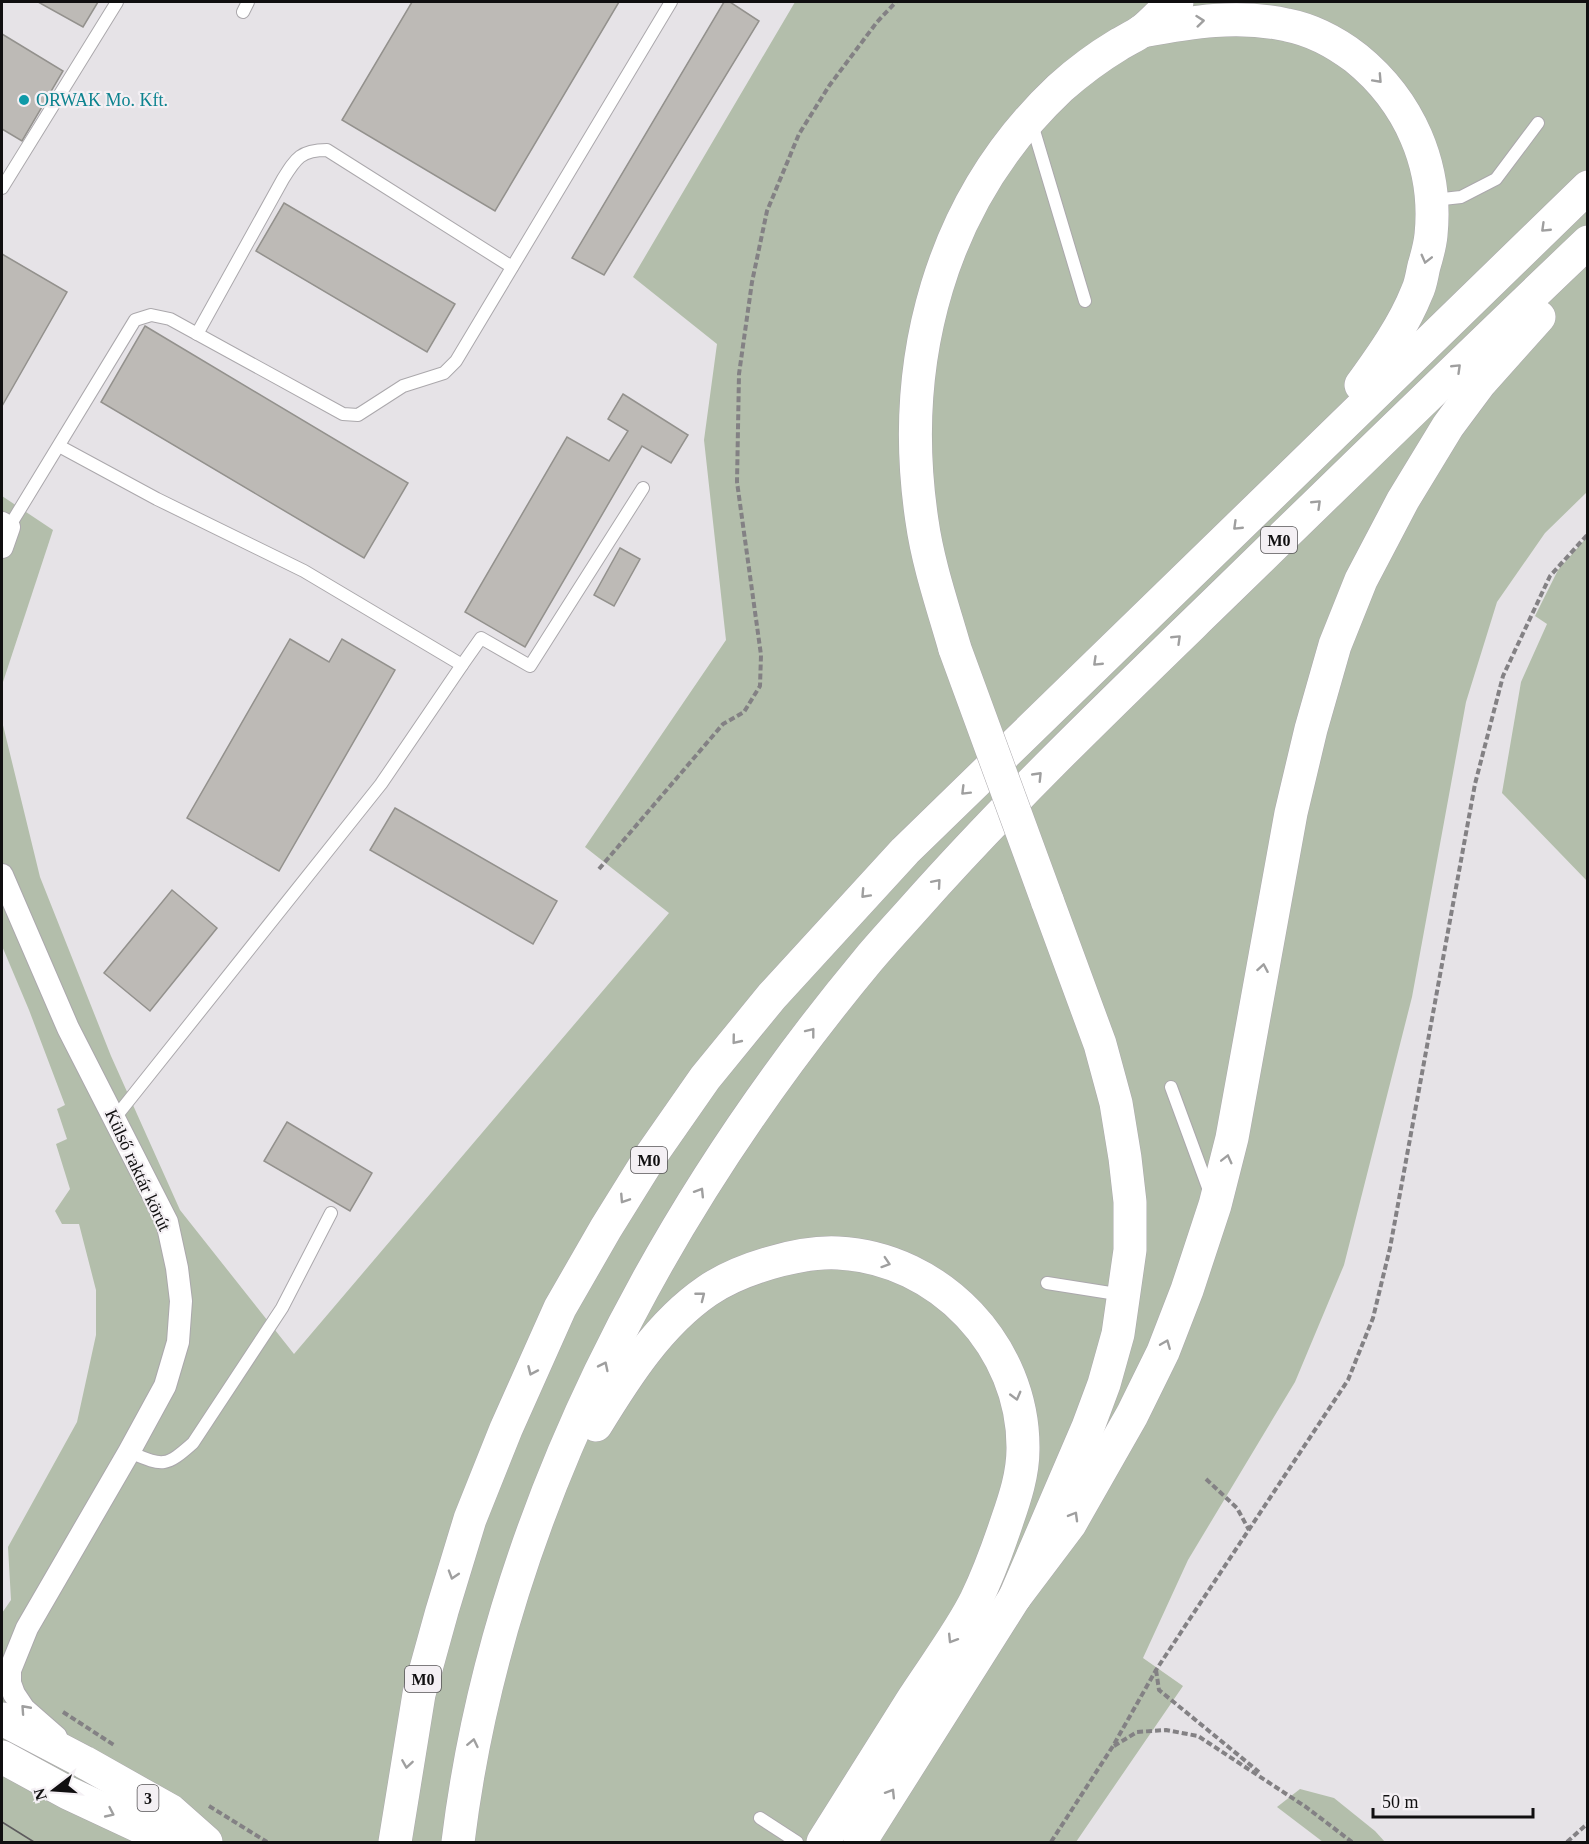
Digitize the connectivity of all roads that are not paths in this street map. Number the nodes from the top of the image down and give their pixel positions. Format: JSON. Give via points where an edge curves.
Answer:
{"nodes":[{"id":1,"x":117,"y":2,"type":"edge"},
{"id":2,"x":672,"y":2,"type":"edge"},
{"id":3,"x":1177,"y":2,"type":"edge"},
{"id":4,"x":1143,"y":31,"type":"junction"},
{"id":5,"x":1030,"y":120,"type":"junction"},
{"id":6,"x":1538,"y":123,"type":"dead end"},
{"id":7,"x":1587,"y":187,"type":"edge"},
{"id":8,"x":2,"y":188,"type":"edge"},
{"id":9,"x":1431,"y":200,"type":"junction"},
{"id":10,"x":1583,"y":246,"type":"edge"},
{"id":11,"x":512,"y":267,"type":"junction"},
{"id":12,"x":1085,"y":301,"type":"dead end"},
{"id":13,"x":197,"y":334,"type":"junction"},
{"id":14,"x":59,"y":446,"type":"junction"},
{"id":15,"x":1294,"y":470,"type":"junction"},
{"id":16,"x":643,"y":488,"type":"dead end"},
{"id":17,"x":4,"y":532,"type":"edge"},
{"id":18,"x":462,"y":665,"type":"junction"},
{"id":19,"x":2,"y":875,"type":"edge"},
{"id":20,"x":1171,"y":1087,"type":"dead end"},
{"id":21,"x":114,"y":1119,"type":"junction"},
{"id":22,"x":1215,"y":1206,"type":"junction"},
{"id":23,"x":331,"y":1213,"type":"dead end"},
{"id":24,"x":1047,"y":1283,"type":"dead end"},
{"id":25,"x":1124,"y":1295,"type":"junction"},
{"id":26,"x":129,"y":1452,"type":"junction"},
{"id":27,"x":1071,"y":1463,"type":"junction"},
{"id":28,"x":532,"y":1535,"type":"junction"},
{"id":29,"x":1015,"y":1597,"type":"junction"},
{"id":30,"x":975,"y":1602,"type":"junction"},
{"id":31,"x":27,"y":1628,"type":"junction"},
{"id":32,"x":2,"y":1661,"type":"edge"},
{"id":33,"x":2,"y":1719,"type":"edge"},
{"id":34,"x":2,"y":1757,"type":"edge"},
{"id":35,"x":84,"y":1762,"type":"junction"},
{"id":36,"x":760,"y":1818,"type":"dead end"},
{"id":37,"x":180,"y":1842,"type":"edge"},
{"id":38,"x":206,"y":1842,"type":"edge"},
{"id":39,"x":395,"y":1842,"type":"edge"},
{"id":40,"x":458,"y":1842,"type":"edge"},
{"id":41,"x":797,"y":1842,"type":"edge"},
{"id":42,"x":822,"y":1842,"type":"edge"},
{"id":43,"x":860,"y":1842,"type":"edge"}],
"edges":[{"from":1,"to":8,"type":"lane"},
{"from":2,"to":11,"type":"lane"},
{"from":3,"to":4,"type":"main road"},
{"from":4,"to":5,"type":"main road","via":[[1086,66]]},
{"from":4,"to":9,"type":"main road","one_way":true,"via":[[1232,18],[1287,25],[1315,33],[1341,47],[1394,95],[1415,129]]},
{"from":5,"to":12,"type":"lane"},
{"from":5,"to":25,"type":"main road","bridge":true,"via":[[977,194],[936,287],[917,377],[916,474],[922,524],[955,649],[1100,1044],[1116,1103],[1130,1202],[1130,1250]]},
{"from":6,"to":9,"type":"lane","via":[[1496,178],[1461,197]]},
{"from":7,"to":15,"type":"main road","number":"M0","one_way":true},
{"from":9,"to":15,"type":"main road","one_way":true,"via":[[1431,235],[1418,291],[1372,370]]},
{"from":22,"to":10,"type":"main road","one_way":true,"via":[[1232,1138],[1291,813],[1335,645],[1361,580],[1448,426],[1544,311]]},
{"from":28,"to":10,"type":"main road","number":"M0","one_way":true,"via":[[583,1409],[639,1293],[703,1186],[772,1085],[870,957],[1074,739]]},
{"from":11,"to":13,"type":"lane","via":[[456,361],[444,372],[403,386],[358,415],[343,414]]},
{"from":11,"to":13,"type":"lane","via":[[327,150],[310,150],[295,161],[283,179]]},
{"from":13,"to":14,"type":"lane","via":[[170,319],[151,315],[135,320]]},
{"from":14,"to":17,"type":"lane"},
{"from":14,"to":18,"type":"lane","via":[[304,571]]},
{"from":15,"to":39,"type":"main road","number":"M0","one_way":true,"via":[[905,850],[772,996],[705,1078],[652,1154],[560,1308],[470,1519],[419,1694]]},
{"from":16,"to":18,"type":"lane","via":[[530,666],[481,638]]},
{"from":18,"to":21,"type":"lane","via":[[381,784]]},
{"from":19,"to":21,"type":"street","name":"Külső raktár körút","via":[[68,1028]]},
{"from":20,"to":22,"type":"lane"},
{"from":21,"to":26,"type":"street","name":"Külső raktár körút","via":[[166,1222],[181,1301],[178,1342],[165,1386]]},
{"from":29,"to":22,"type":"main road","one_way":true,"via":[[1070,1524],[1132,1415],[1163,1352]]},
{"from":23,"to":26,"type":"lane","via":[[282,1308],[193,1443],[167,1462],[156,1463]]},
{"from":24,"to":25,"type":"lane"},
{"from":25,"to":27,"type":"main road","via":[[1104,1384]]},
{"from":26,"to":31,"type":"street","name":"Külső raktár körút"},
{"from":27,"to":29,"type":"main road"},
{"from":27,"to":30,"type":"main road","via":[[1016,1550]]},
{"from":28,"to":30,"type":"main road","one_way":true,"via":[[630,1370],[682,1312],[718,1285],[771,1263],[837,1252],[864,1256],[922,1277],[968,1312],[991,1339],[1017,1395],[1023,1449],[1020,1477],[999,1546]]},
{"from":40,"to":28,"type":"main road","number":"M0","one_way":true,"via":[[480,1711]]},
{"from":43,"to":29,"type":"main road","one_way":true},
{"from":30,"to":42,"type":"main road","one_way":true},
{"from":31,"to":32,"type":"street","name":"Külső raktár körút"},
{"from":35,"to":31,"type":"street","name":"Külső raktár körút","one_way":true,"via":[[24,1709],[14,1694],[10,1670]]},
{"from":33,"to":35,"type":"main road","number":"3"},
{"from":34,"to":37,"type":"main road","number":"3","one_way":true,"via":[[68,1793]]},
{"from":35,"to":38,"type":"main road","number":"3","via":[[171,1811]]},
{"from":36,"to":41,"type":"lane"}]}
